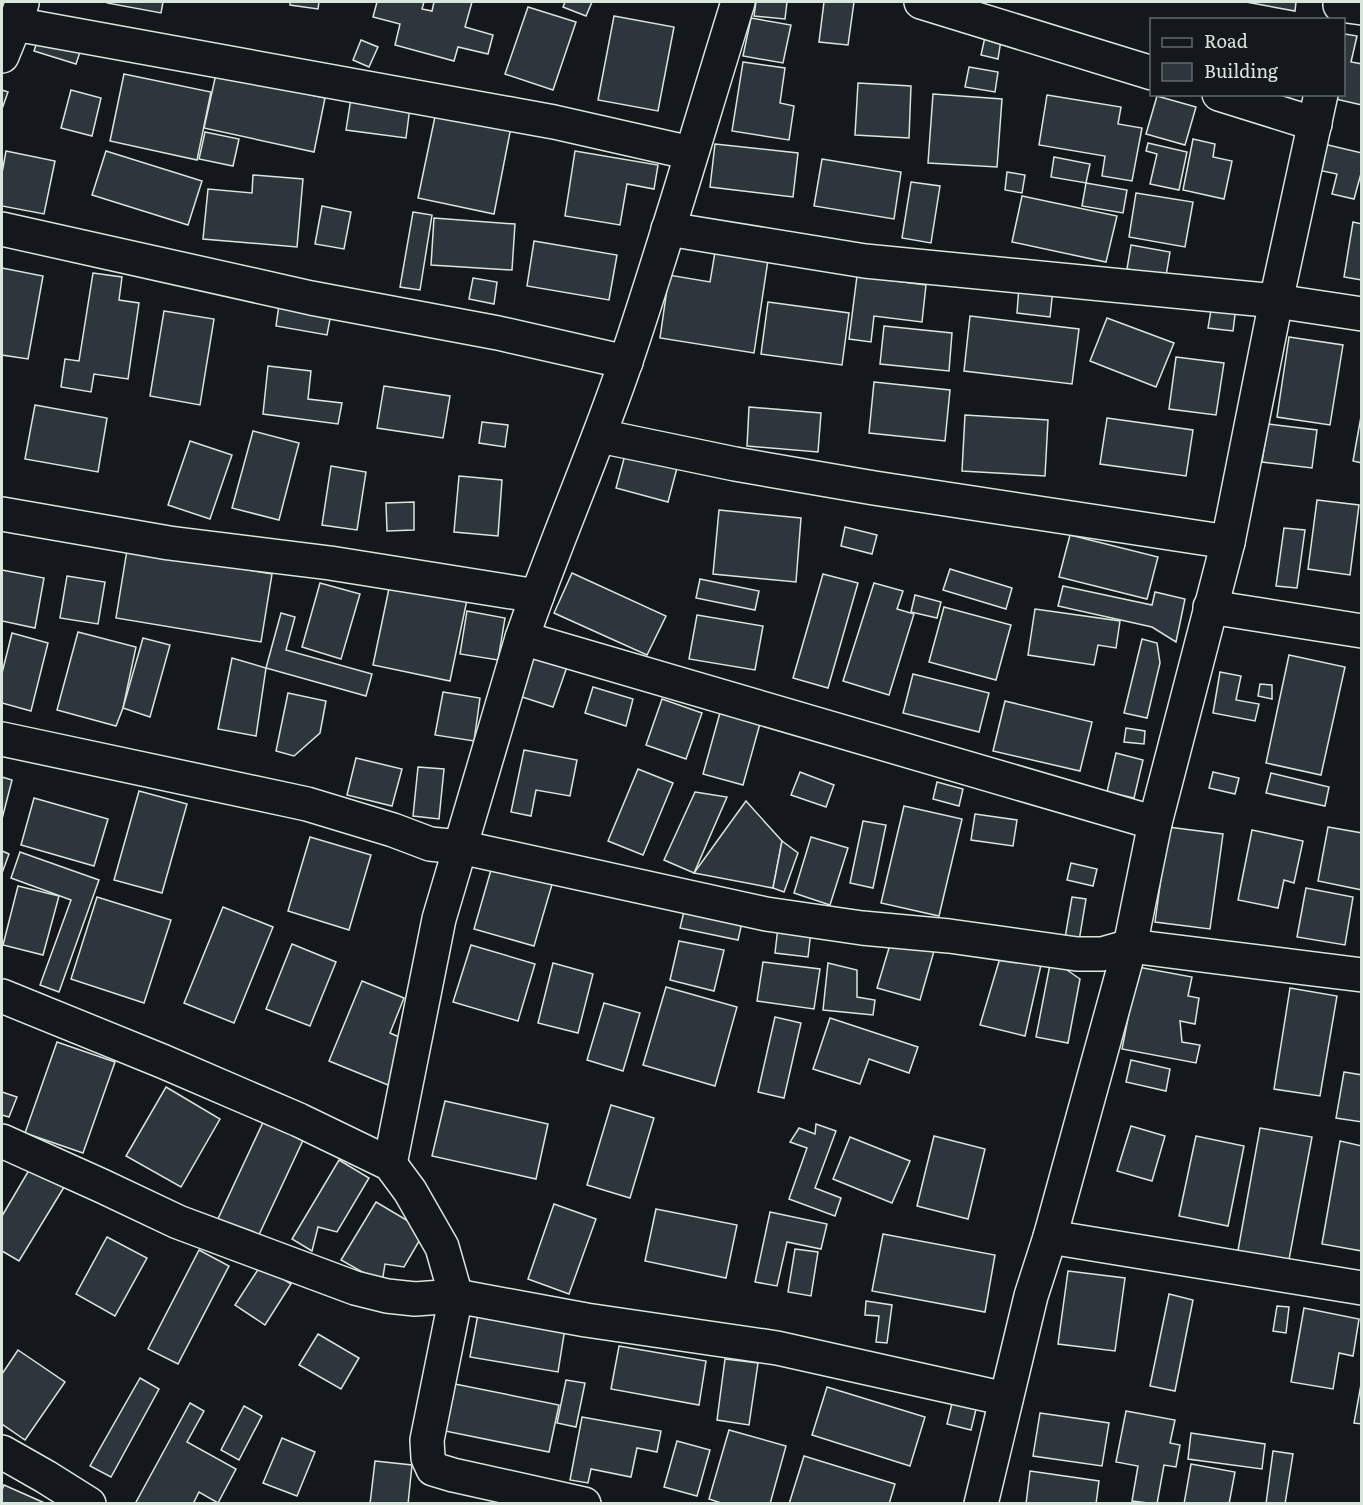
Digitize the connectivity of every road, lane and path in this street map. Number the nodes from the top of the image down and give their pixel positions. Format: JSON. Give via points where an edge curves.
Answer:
{"nodes":[{"id":1,"x":738,"y":2,"type":"edge"},
{"id":2,"x":921,"y":2,"type":"edge"},
{"id":3,"x":19,"y":13,"type":"edge"},
{"id":4,"x":2,"y":56,"type":"edge"},
{"id":5,"x":1150,"y":73,"type":"edge"},
{"id":6,"x":1231,"y":96,"type":"edge"},
{"id":7,"x":1318,"y":110,"type":"edge"},
{"id":8,"x":691,"y":153,"type":"junction"},
{"id":9,"x":2,"y":229,"type":"edge"},
{"id":10,"x":669,"y":229,"type":"junction"},
{"id":11,"x":1276,"y":301,"type":"junction"},
{"id":12,"x":1362,"y":314,"type":"edge"},
{"id":13,"x":626,"y":362,"type":"junction"},
{"id":14,"x":600,"y":436,"type":"junction"},
{"id":15,"x":2,"y":514,"type":"edge"},
{"id":16,"x":1228,"y":542,"type":"junction"},
{"id":17,"x":537,"y":596,"type":"junction"},
{"id":18,"x":1210,"y":607,"type":"junction"},
{"id":19,"x":1362,"y":631,"type":"edge"},
{"id":20,"x":522,"y":638,"type":"junction"},
{"id":21,"x":2,"y":740,"type":"edge"},
{"id":22,"x":1155,"y":823,"type":"junction"},
{"id":23,"x":460,"y":847,"type":"junction"},
{"id":24,"x":1130,"y":946,"type":"junction"},
{"id":25,"x":1362,"y":975,"type":"edge"},
{"id":26,"x":2,"y":996,"type":"edge"},
{"id":27,"x":2,"y":1141,"type":"edge"},
{"id":28,"x":390,"y":1164,"type":"junction"},
{"id":29,"x":1050,"y":1236,"type":"junction"},
{"id":30,"x":1362,"y":1288,"type":"edge"},
{"id":31,"x":456,"y":1296,"type":"junction"},
{"id":32,"x":1006,"y":1399,"type":"junction"},
{"id":33,"x":2,"y":1452,"type":"edge"},
{"id":34,"x":89,"y":1503,"type":"edge"},
{"id":35,"x":584,"y":1503,"type":"edge"},
{"id":36,"x":981,"y":1503,"type":"edge"}],
"edges":[{"from":1,"to":8,"type":"street"},
{"from":2,"to":5,"type":"street"},
{"from":3,"to":4,"type":"street"},
{"from":3,"to":8,"type":"street"},
{"from":6,"to":7,"type":"street"},
{"from":7,"to":11,"type":"street"},
{"from":8,"to":10,"type":"street"},
{"from":9,"to":13,"type":"street","via":[[311,298]]},
{"from":10,"to":11,"type":"street","via":[[865,261]]},
{"from":10,"to":13,"type":"street"},
{"from":11,"to":12,"type":"street"},
{"from":11,"to":16,"type":"street"},
{"from":13,"to":14,"type":"street"},
{"from":14,"to":16,"type":"street","via":[[874,488]]},
{"from":14,"to":17,"type":"street"},
{"from":15,"to":17,"type":"street","via":[[169,543],[330,562]]},
{"from":16,"to":18,"type":"street"},
{"from":17,"to":20,"type":"street"},
{"from":18,"to":19,"type":"street"},
{"from":18,"to":22,"type":"street"},
{"from":20,"to":22,"type":"street"},
{"from":20,"to":23,"type":"street"},
{"from":21,"to":23,"type":"street","via":[[306,804],[430,844]]},
{"from":22,"to":24,"type":"street"},
{"from":23,"to":24,"type":"street","via":[[776,916],[1077,954],[1102,954]]},
{"from":23,"to":28,"type":"street","via":[[439,920]]},
{"from":24,"to":25,"type":"street"},
{"from":24,"to":29,"type":"street"},
{"from":26,"to":28,"type":"street","via":[[299,1120]]},
{"from":27,"to":31,"type":"street","via":[[178,1221],[355,1288],[415,1299]]},
{"from":28,"to":31,"type":"street","via":[[442,1247]]},
{"from":29,"to":30,"type":"street"},
{"from":29,"to":32,"type":"street","via":[[1030,1296]]},
{"from":31,"to":32,"type":"street","via":[[777,1348]]},
{"from":31,"to":35,"type":"street","via":[[427,1440],[433,1469]]},
{"from":32,"to":36,"type":"street"},
{"from":33,"to":34,"type":"street"}]}
